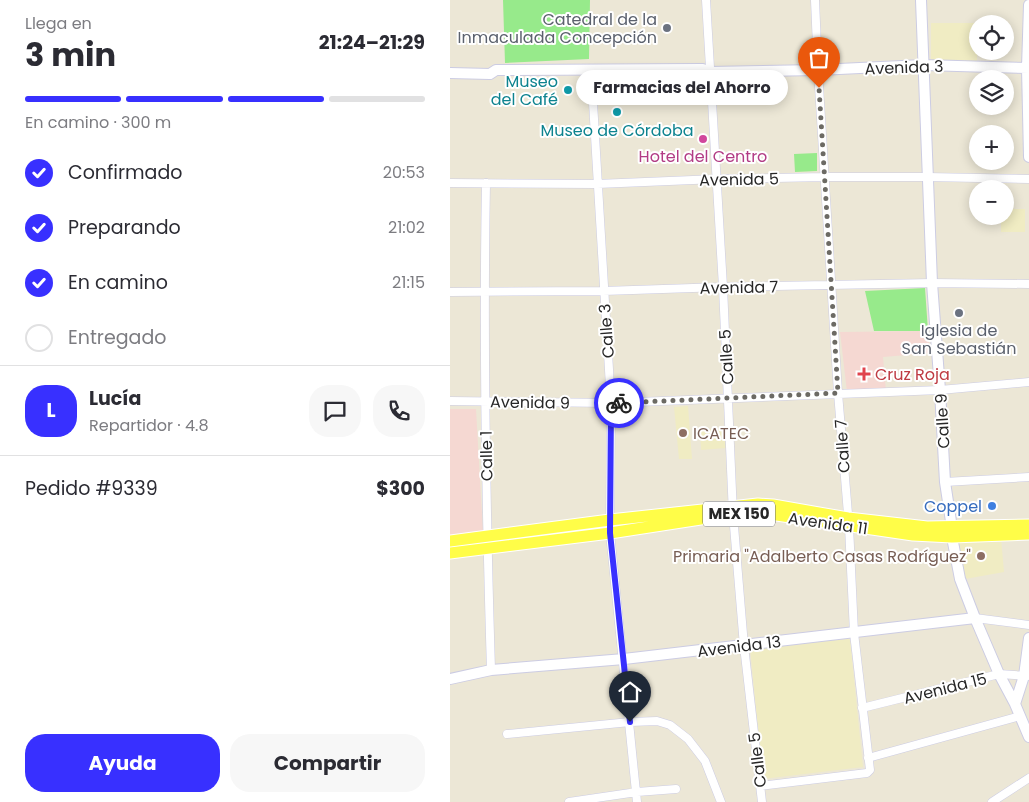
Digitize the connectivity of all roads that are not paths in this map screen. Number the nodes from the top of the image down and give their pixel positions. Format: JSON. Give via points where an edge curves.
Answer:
{"nodes":[{"id":1,"x":706,"y":0,"type":"edge"},
{"id":2,"x":815,"y":0,"type":"edge"},
{"id":3,"x":921,"y":0,"type":"edge"},
{"id":4,"x":1029,"y":5,"type":"edge"},
{"id":5,"x":923,"y":65,"type":"junction"},
{"id":6,"x":1028,"y":68,"type":"edge"},
{"id":7,"x":591,"y":69,"type":"junction"},
{"id":8,"x":818,"y":70,"type":"junction"},
{"id":9,"x":710,"y":72,"type":"junction"},
{"id":10,"x":450,"y":73,"type":"edge"},
{"id":11,"x":1029,"y":157,"type":"edge"},
{"id":12,"x":825,"y":177,"type":"junction"},
{"id":13,"x":927,"y":177,"type":"junction"},
{"id":14,"x":717,"y":179,"type":"junction"},
{"id":15,"x":1029,"y":179,"type":"edge"},
{"id":16,"x":450,"y":183,"type":"edge"},
{"id":17,"x":486,"y":183,"type":"junction"},
{"id":18,"x":597,"y":184,"type":"junction"},
{"id":19,"x":932,"y":283,"type":"junction"},
{"id":20,"x":1029,"y":284,"type":"edge"},
{"id":21,"x":832,"y":285,"type":"junction"},
{"id":22,"x":723,"y":287,"type":"junction"},
{"id":23,"x":603,"y":291,"type":"junction"},
{"id":24,"x":450,"y":292,"type":"edge"},
{"id":25,"x":484,"y":293,"type":"junction"},
{"id":26,"x":1029,"y":382,"type":"edge"},
{"id":27,"x":940,"y":390,"type":"junction"},
{"id":28,"x":838,"y":393,"type":"junction"},
{"id":29,"x":728,"y":399,"type":"junction"},
{"id":30,"x":450,"y":401,"type":"edge"},
{"id":31,"x":486,"y":401,"type":"junction"},
{"id":32,"x":611,"y":403,"type":"junction"},
{"id":33,"x":1029,"y":477,"type":"edge"},
{"id":34,"x":945,"y":482,"type":"junction"},
{"id":35,"x":733,"y":510,"type":"junction"},
{"id":36,"x":610,"y":520,"type":"junction"},
{"id":37,"x":848,"y":522,"type":"junction"},
{"id":38,"x":1029,"y":525,"type":"edge"},
{"id":39,"x":1013,"y":530,"type":"junction"},
{"id":40,"x":952,"y":532,"type":"junction"},
{"id":41,"x":610,"y":533,"type":"junction"},
{"id":42,"x":1029,"y":534,"type":"edge"},
{"id":43,"x":450,"y":541,"type":"edge"},
{"id":44,"x":487,"y":543,"type":"junction"},
{"id":45,"x":450,"y":553,"type":"edge"},
{"id":46,"x":975,"y":618,"type":"junction"},
{"id":47,"x":1029,"y":625,"type":"edge"},
{"id":48,"x":854,"y":633,"type":"junction"},
{"id":49,"x":1029,"y":638,"type":"edge"},
{"id":50,"x":744,"y":646,"type":"junction"},
{"id":51,"x":624,"y":659,"type":"junction"},
{"id":52,"x":491,"y":670,"type":"junction"},
{"id":53,"x":1000,"y":674,"type":"junction"},
{"id":54,"x":1026,"y":676,"type":"edge"},
{"id":55,"x":450,"y":679,"type":"edge"},
{"id":56,"x":1015,"y":704,"type":"junction"},
{"id":57,"x":862,"y":708,"type":"junction"},
{"id":58,"x":1024,"y":720,"type":"edge"},
{"id":59,"x":630,"y":722,"type":"junction"},
{"id":60,"x":507,"y":734,"type":"dead end"},
{"id":61,"x":1029,"y":738,"type":"edge"},
{"id":62,"x":868,"y":758,"type":"junction"},
{"id":63,"x":1029,"y":778,"type":"edge"},
{"id":64,"x":760,"y":786,"type":"junction"},
{"id":65,"x":676,"y":789,"type":"dead end"},
{"id":66,"x":637,"y":792,"type":"junction"},
{"id":67,"x":570,"y":802,"type":"edge"},
{"id":68,"x":637,"y":802,"type":"edge"},
{"id":69,"x":721,"y":802,"type":"edge"},
{"id":70,"x":762,"y":802,"type":"edge"},
{"id":71,"x":992,"y":802,"type":"edge"}],
"edges":[{"from":1,"to":9,"type":"street","name":"Calle 5"},
{"from":2,"to":8,"type":"street","name":"Calle 7"},
{"from":3,"to":5,"type":"main road","name":"Calle 9"},
{"from":4,"to":6,"type":"main road"},
{"from":5,"to":6,"type":"main road","name":"Avenida 3"},
{"from":5,"to":8,"type":"main road","name":"Avenida 3"},
{"from":5,"to":13,"type":"main road","name":"Calle 9"},
{"from":6,"to":11,"type":"main road"},
{"from":7,"to":9,"type":"main road","name":"Avenida 3","via":[[703,69]]},
{"from":7,"to":10,"type":"main road","name":"Avenida 3"},
{"from":7,"to":18,"type":"street","name":"Calle 3"},
{"from":8,"to":9,"type":"main road","name":"Avenida 3"},
{"from":8,"to":12,"type":"street","name":"Calle 7"},
{"from":9,"to":14,"type":"street","name":"Calle 5"},
{"from":12,"to":13,"type":"street","name":"Avenida 5"},
{"from":12,"to":14,"type":"street","name":"Avenida 5"},
{"from":12,"to":21,"type":"street","name":"Calle 7"},
{"from":13,"to":15,"type":"street","name":"Avenida 5"},
{"from":13,"to":19,"type":"main road","name":"Calle 9"},
{"from":14,"to":18,"type":"street","name":"Avenida 5"},
{"from":14,"to":22,"type":"street","name":"Calle 5"},
{"from":16,"to":17,"type":"street","name":"Avenida 5"},
{"from":17,"to":18,"type":"street","name":"Avenida 5"},
{"from":17,"to":25,"type":"street","name":"Calle 1"},
{"from":18,"to":23,"type":"street","name":"Calle 3"},
{"from":19,"to":20,"type":"street","name":"Avenida 7"},
{"from":19,"to":21,"type":"street","name":"Avenida 7"},
{"from":19,"to":27,"type":"main road","name":"Calle 9"},
{"from":21,"to":22,"type":"street","name":"Avenida 7"},
{"from":21,"to":28,"type":"street","name":"Calle 7"},
{"from":22,"to":23,"type":"street","name":"Avenida 7"},
{"from":22,"to":29,"type":"street","name":"Calle 5"},
{"from":23,"to":25,"type":"street","name":"Avenida 7"},
{"from":23,"to":32,"type":"street","name":"Calle 3"},
{"from":24,"to":25,"type":"street","name":"Avenida 7"},
{"from":25,"to":31,"type":"street","name":"Calle 1"},
{"from":26,"to":27,"type":"street","name":"Avenida 9"},
{"from":27,"to":28,"type":"street","name":"Avenida 9"},
{"from":27,"to":34,"type":"main road","name":"Calle 9"},
{"from":28,"to":29,"type":"street","name":"Avenida 9"},
{"from":28,"to":37,"type":"street","name":"Calle 7"},
{"from":29,"to":32,"type":"street","name":"Avenida 9"},
{"from":29,"to":35,"type":"street","name":"Calle 5"},
{"from":30,"to":31,"type":"street","name":"Avenida 9"},
{"from":31,"to":32,"type":"street","name":"Avenida 9"},
{"from":31,"to":44,"type":"street","name":"Calle 1"},
{"from":32,"to":36,"type":"street","name":"Calle 3"},
{"from":33,"to":34,"type":"street"},
{"from":34,"to":40,"type":"main road","name":"Calle 9"},
{"from":35,"to":36,"type":"main road","name":"Avenida 11","number":"MEX 150"},
{"from":35,"to":37,"type":"main road","name":"Avenida 11","number":"MEX 150","via":[[758,504],[774,505]]},
{"from":35,"to":41,"type":"main road","name":"Avenida 11","number":"MEX 150"},
{"from":35,"to":50,"type":"street","name":"Calle 5"},
{"from":36,"to":41,"type":"street","name":"Calle 3"},
{"from":36,"to":44,"type":"main road","name":"Avenida 11","number":"MEX 150"},
{"from":37,"to":40,"type":"main road","name":"Avenida 11","number":"MEX 150","via":[[927,527]]},
{"from":37,"to":48,"type":"street","name":"Calle 7"},
{"from":38,"to":39,"type":"main road","name":"Avenida 11","number":"MEX 150"},
{"from":39,"to":40,"type":"main road","name":"Avenida 11","number":"MEX 150"},
{"from":39,"to":42,"type":"main road","name":"Avenida 11","number":"MEX 150"},
{"from":40,"to":46,"type":"main road","name":"Calle 9","via":[[960,579]]},
{"from":41,"to":44,"type":"main road","name":"Avenida 11","number":"MEX 150"},
{"from":41,"to":51,"type":"street","name":"Calle 3"},
{"from":43,"to":44,"type":"main road","name":"Avenida 11","number":"MEX 150"},
{"from":44,"to":45,"type":"main road","name":"Avenida 11","number":"MEX 150"},
{"from":44,"to":52,"type":"street","name":"Calle 1"},
{"from":46,"to":47,"type":"street","name":"Avenida 13"},
{"from":46,"to":48,"type":"main road","name":"Avenida 13"},
{"from":46,"to":53,"type":"main road","name":"Calle 9"},
{"from":48,"to":50,"type":"main road","name":"Avenida 13"},
{"from":48,"to":57,"type":"street","name":"Calle 7"},
{"from":49,"to":54,"type":"main road"},
{"from":50,"to":51,"type":"main road","name":"Avenida 13"},
{"from":50,"to":64,"type":"street","name":"Calle 5"},
{"from":51,"to":52,"type":"main road","name":"Avenida 13"},
{"from":51,"to":59,"type":"street","name":"Calle 3"},
{"from":52,"to":55,"type":"main road","name":"Avenida 13"},
{"from":53,"to":54,"type":"street","name":"Avenida 15"},
{"from":53,"to":56,"type":"main road","name":"Calle 9"},
{"from":53,"to":57,"type":"street","name":"Avenida 15"},
{"from":54,"to":56,"type":"main road"},
{"from":56,"to":58,"type":"main road","name":"Calle 9"},
{"from":57,"to":62,"type":"street","name":"Calle 7"},
{"from":58,"to":61,"type":"main road","name":"Calle 9"},
{"from":58,"to":62,"type":"street"},
{"from":59,"to":60,"type":"street"},
{"from":59,"to":66,"type":"street","name":"Calle 3"},
{"from":59,"to":69,"type":"street","via":[[657,721],[670,725],[688,739],[705,762]]},
{"from":62,"to":64,"type":"street","name":"Calle 7","via":[[867,773]]},
{"from":63,"to":71,"type":"street"},
{"from":64,"to":70,"type":"street","name":"Calle 5"},
{"from":65,"to":66,"type":"street"},
{"from":66,"to":67,"type":"street"},
{"from":66,"to":68,"type":"street","name":"Calle 3"}]}
